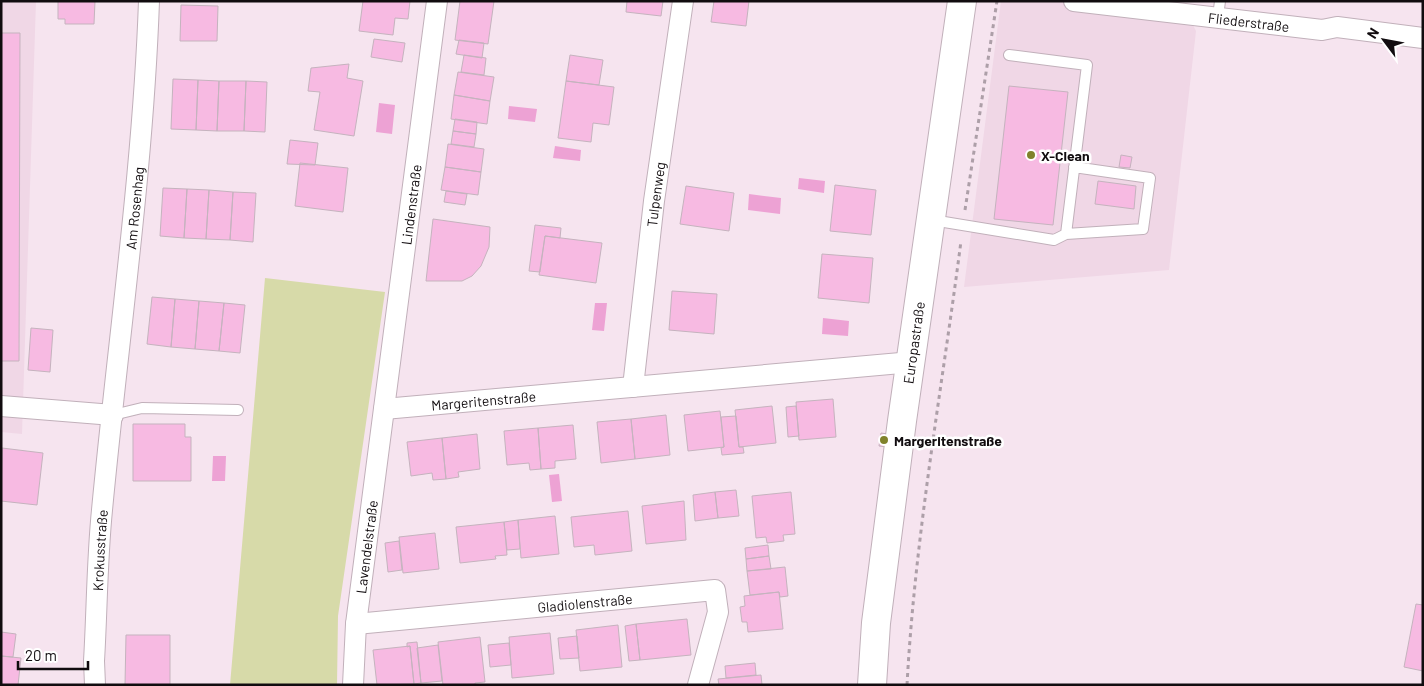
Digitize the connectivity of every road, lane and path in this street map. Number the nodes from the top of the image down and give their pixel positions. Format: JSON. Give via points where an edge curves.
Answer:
{"nodes":[{"id":1,"x":149,"y":1,"type":"edge"},
{"id":2,"x":436,"y":1,"type":"edge"},
{"id":3,"x":683,"y":1,"type":"edge"},
{"id":4,"x":962,"y":1,"type":"edge"},
{"id":5,"x":997,"y":1,"type":"edge"},
{"id":6,"x":1074,"y":1,"type":"edge"},
{"id":7,"x":1219,"y":9,"type":"edge"},
{"id":8,"x":1423,"y":38,"type":"edge"},
{"id":9,"x":1009,"y":55,"type":"dead end"},
{"id":10,"x":1074,"y":167,"type":"junction"},
{"id":11,"x":931,"y":220,"type":"junction"},
{"id":12,"x":964,"y":223,"type":"junction"},
{"id":13,"x":1066,"y":234,"type":"junction"},
{"id":14,"x":912,"y":362,"type":"junction"},
{"id":15,"x":632,"y":387,"type":"junction"},
{"id":16,"x":1,"y":406,"type":"edge"},
{"id":17,"x":384,"y":409,"type":"junction"},
{"id":18,"x":238,"y":410,"type":"dead end"},
{"id":19,"x":112,"y":415,"type":"junction"},
{"id":20,"x":356,"y":624,"type":"junction"},
{"id":21,"x":95,"y":685,"type":"edge"},
{"id":22,"x":353,"y":685,"type":"edge"},
{"id":23,"x":698,"y":685,"type":"edge"},
{"id":24,"x":872,"y":685,"type":"edge"},
{"id":25,"x":907,"y":685,"type":"edge"}],
"edges":[{"from":1,"to":19,"type":"street","name":"Am Rosenhag","via":[[138,175]]},
{"from":2,"to":17,"type":"street","name":"Lindenstraße"},
{"from":3,"to":15,"type":"street","name":"Tulpenweg","via":[[654,201]]},
{"from":4,"to":11,"type":"main road","name":"Europastraße"},
{"from":5,"to":12,"type":"path"},
{"from":6,"to":7,"type":"street","name":"Fliederstraße"},
{"from":7,"to":8,"type":"street","name":"Fliederstraße","via":[[1322,30],[1337,27]]},
{"from":9,"to":10,"type":"lane","via":[[1087,65]]},
{"from":10,"to":13,"type":"lane"},
{"from":10,"to":13,"type":"lane","via":[[1150,178],[1143,229]]},
{"from":11,"to":12,"type":"lane"},
{"from":11,"to":14,"type":"main road","name":"Europastraße"},
{"from":12,"to":13,"type":"lane","via":[[1054,240]]},
{"from":12,"to":25,"type":"path","via":[[911,616]]},
{"from":14,"to":15,"type":"street","name":"Margeritenstraße"},
{"from":14,"to":24,"type":"main road","name":"Europastraße","via":[[876,623]]},
{"from":15,"to":17,"type":"street","name":"Margeritenstraße"},
{"from":16,"to":19,"type":"street"},
{"from":17,"to":20,"type":"street","name":"Lavendelstraße"},
{"from":18,"to":19,"type":"lane","via":[[142,408]]},
{"from":19,"to":21,"type":"street","name":"Krokusstraße","via":[[102,512]]},
{"from":20,"to":22,"type":"street","name":"Lavendelstraße"},
{"from":20,"to":23,"type":"street","name":"Gladiolenstraße","via":[[715,590],[718,612]]}]}
